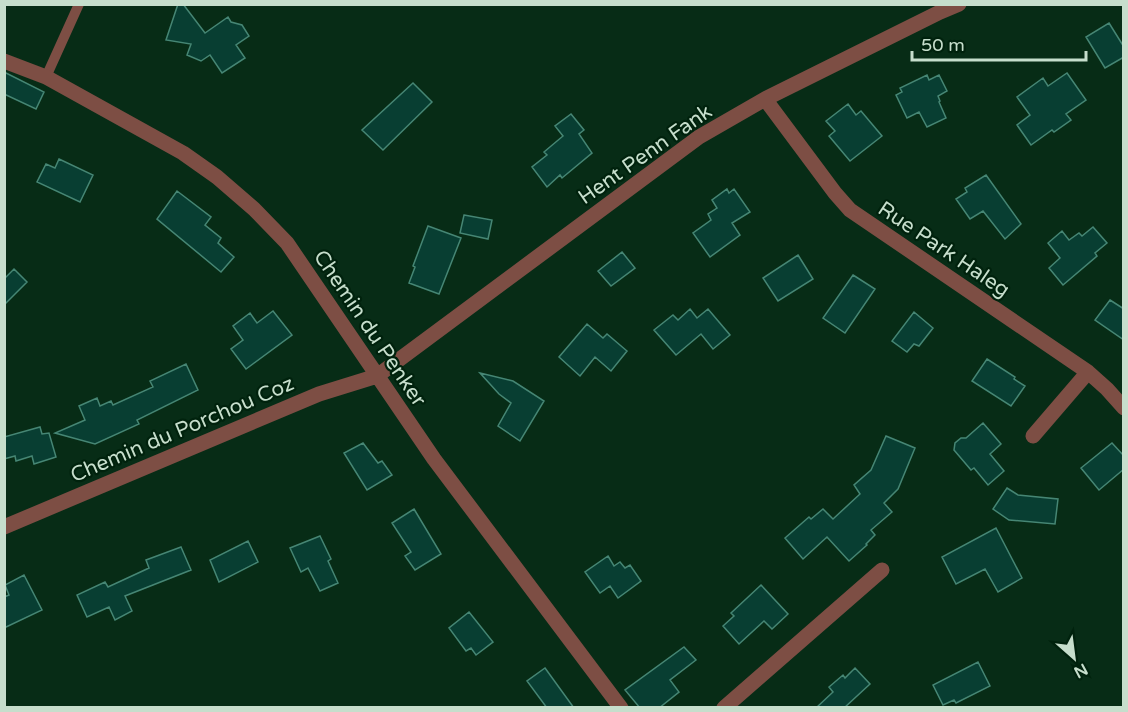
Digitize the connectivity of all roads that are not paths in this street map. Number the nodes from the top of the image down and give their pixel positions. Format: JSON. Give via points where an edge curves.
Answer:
{"nodes":[{"id":1,"x":79,"y":4,"type":"edge"},
{"id":2,"x":959,"y":4,"type":"edge"},
{"id":3,"x":4,"y":61,"type":"edge"},
{"id":4,"x":46,"y":77,"type":"junction"},
{"id":5,"x":765,"y":99,"type":"junction"},
{"id":6,"x":1088,"y":372,"type":"junction"},
{"id":7,"x":377,"y":376,"type":"junction"},
{"id":8,"x":1124,"y":408,"type":"edge"},
{"id":9,"x":1033,"y":436,"type":"dead end"},
{"id":10,"x":4,"y":526,"type":"edge"},
{"id":11,"x":882,"y":570,"type":"dead end"},
{"id":12,"x":621,"y":708,"type":"edge"},
{"id":13,"x":724,"y":708,"type":"edge"}],
"edges":[{"from":1,"to":4,"type":"lane"},
{"from":2,"to":5,"type":"street","name":"Hent Penn Fank"},
{"from":3,"to":4,"type":"street","name":"Chemin du Penker"},
{"from":4,"to":7,"type":"street","name":"Chemin du Penker","via":[[183,153],[254,209],[287,243]]},
{"from":5,"to":6,"type":"street","name":"Rue Park Haleg","via":[[849,210]]},
{"from":5,"to":7,"type":"street","name":"Hent Penn Fank","via":[[699,137]]},
{"from":6,"to":8,"type":"street","name":"Rue Park Haleg"},
{"from":6,"to":9,"type":"street"},
{"from":7,"to":10,"type":"street","name":"Chemin du Porchou Coz","via":[[318,394]]},
{"from":7,"to":12,"type":"street","name":"Chemin du Penker","via":[[434,459]]},
{"from":11,"to":13,"type":"street"}]}
